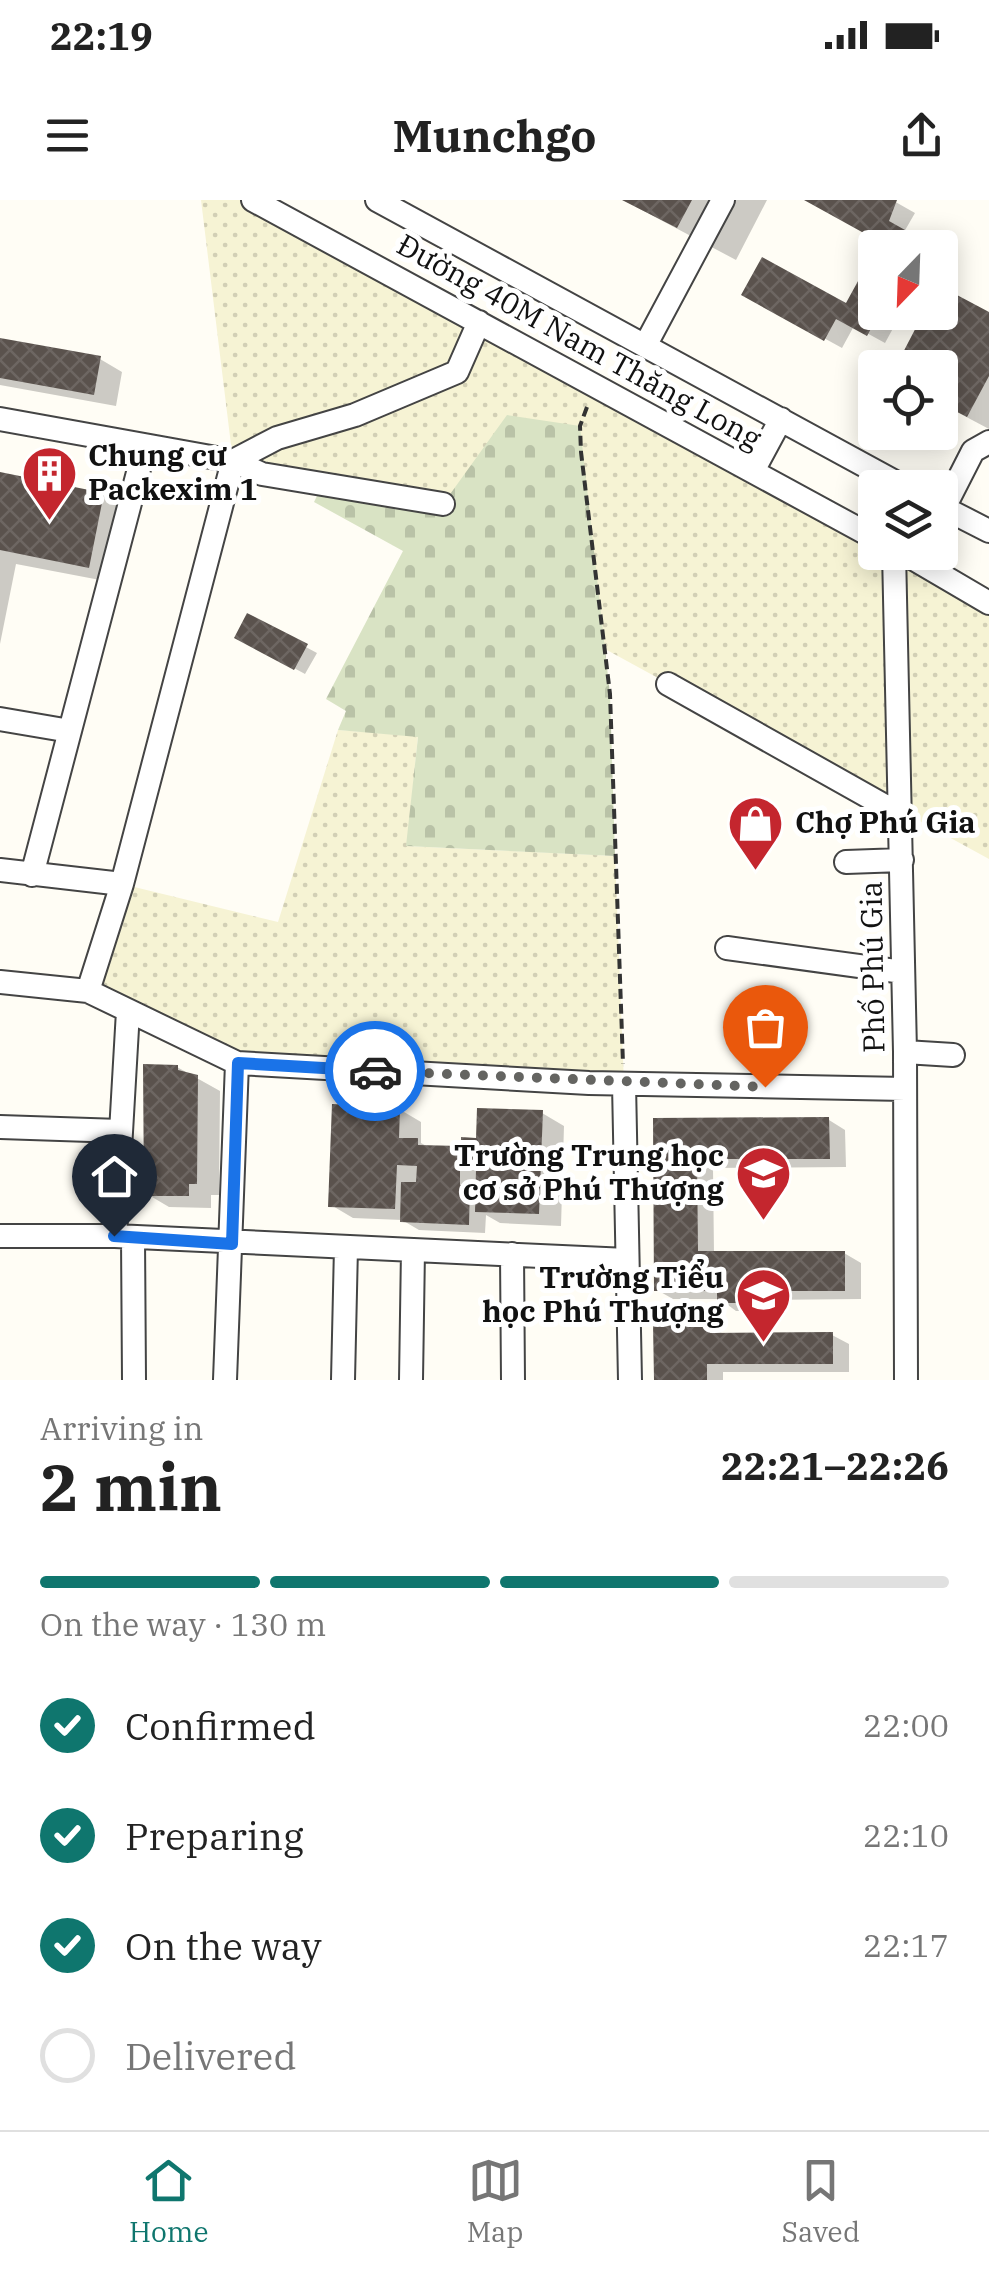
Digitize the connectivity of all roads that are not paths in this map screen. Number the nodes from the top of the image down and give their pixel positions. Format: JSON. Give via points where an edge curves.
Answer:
{"nodes":[{"id":1,"x":254,"y":200,"type":"edge"},
{"id":2,"x":377,"y":200,"type":"edge"},
{"id":3,"x":723,"y":200,"type":"edge"},
{"id":4,"x":479,"y":322,"type":"junction"},
{"id":5,"x":645,"y":346,"type":"junction"},
{"id":6,"x":0,"y":419,"type":"edge"},
{"id":7,"x":781,"y":420,"type":"junction"},
{"id":8,"x":989,"y":442,"type":"edge"},
{"id":9,"x":145,"y":446,"type":"junction"},
{"id":10,"x":233,"y":461,"type":"junction"},
{"id":11,"x":873,"y":470,"type":"edge"},
{"id":12,"x":753,"y":472,"type":"junction"},
{"id":13,"x":958,"y":478,"type":"edge"},
{"id":14,"x":443,"y":504,"type":"dead end"},
{"id":15,"x":958,"y":515,"type":"edge"},
{"id":16,"x":858,"y":529,"type":"edge"},
{"id":17,"x":989,"y":531,"type":"edge"},
{"id":18,"x":894,"y":570,"type":"edge"},
{"id":19,"x":933,"y":570,"type":"edge"},
{"id":20,"x":989,"y":603,"type":"edge"},
{"id":21,"x":668,"y":684,"type":"dead end"},
{"id":22,"x":0,"y":719,"type":"edge"},
{"id":23,"x":70,"y":731,"type":"junction"},
{"id":24,"x":901,"y":814,"type":"junction"},
{"id":25,"x":902,"y":860,"type":"junction"},
{"id":26,"x":846,"y":862,"type":"dead end"},
{"id":27,"x":0,"y":870,"type":"edge"},
{"id":28,"x":32,"y":875,"type":"junction"},
{"id":29,"x":122,"y":884,"type":"junction"},
{"id":30,"x":727,"y":948,"type":"dead end"},
{"id":31,"x":903,"y":972,"type":"junction"},
{"id":32,"x":0,"y":982,"type":"edge"},
{"id":33,"x":88,"y":991,"type":"junction"},
{"id":34,"x":128,"y":1012,"type":"junction"},
{"id":35,"x":904,"y":1052,"type":"junction"},
{"id":36,"x":953,"y":1054,"type":"dead end"},
{"id":37,"x":238,"y":1063,"type":"junction"},
{"id":38,"x":624,"y":1084,"type":"junction"},
{"id":39,"x":905,"y":1090,"type":"junction"},
{"id":40,"x":0,"y":1127,"type":"edge"},
{"id":41,"x":120,"y":1130,"type":"junction"},
{"id":42,"x":0,"y":1236,"type":"edge"},
{"id":43,"x":124,"y":1236,"type":"junction"},
{"id":44,"x":232,"y":1244,"type":"junction"},
{"id":45,"x":346,"y":1246,"type":"junction"},
{"id":46,"x":413,"y":1250,"type":"junction"},
{"id":47,"x":512,"y":1254,"type":"junction"},
{"id":48,"x":627,"y":1260,"type":"junction"},
{"id":49,"x":134,"y":1380,"type":"edge"},
{"id":50,"x":225,"y":1380,"type":"edge"},
{"id":51,"x":343,"y":1380,"type":"edge"},
{"id":52,"x":412,"y":1380,"type":"edge"},
{"id":53,"x":513,"y":1380,"type":"edge"},
{"id":54,"x":630,"y":1380,"type":"edge"},
{"id":55,"x":906,"y":1380,"type":"edge"}],
"edges":[{"from":1,"to":4,"type":"street","name":"Đường 40M Nam Thăng Long"},
{"from":2,"to":5,"type":"street","name":"Đường 40M Nam Thăng Long"},
{"from":3,"to":5,"type":"street"},
{"from":4,"to":10,"type":"street","via":[[458,372],[355,415],[277,438]]},
{"from":4,"to":12,"type":"street","name":"Đường 40M Nam Thăng Long"},
{"from":5,"to":7,"type":"street","name":"Đường 40M Nam Thăng Long"},
{"from":6,"to":9,"type":"street"},
{"from":7,"to":11,"type":"street","name":"Đường 40M Nam Thăng Long"},
{"from":7,"to":12,"type":"street"},
{"from":8,"to":13,"type":"street","via":[[973,451]]},
{"from":9,"to":10,"type":"street"},
{"from":9,"to":23,"type":"street"},
{"from":10,"to":14,"type":"street","via":[[262,474]]},
{"from":10,"to":29,"type":"street"},
{"from":12,"to":16,"type":"street","name":"Đường 40M Nam Thăng Long"},
{"from":15,"to":17,"type":"street"},
{"from":18,"to":24,"type":"street","name":"Phố Phú Gia"},
{"from":19,"to":20,"type":"street"},
{"from":21,"to":24,"type":"street"},
{"from":22,"to":23,"type":"street"},
{"from":23,"to":28,"type":"street"},
{"from":24,"to":25,"type":"street","name":"Phố Phú Gia"},
{"from":25,"to":26,"type":"street"},
{"from":25,"to":31,"type":"street","name":"Phố Phú Gia"},
{"from":27,"to":28,"type":"street"},
{"from":28,"to":29,"type":"street"},
{"from":29,"to":33,"type":"street"},
{"from":30,"to":31,"type":"street"},
{"from":31,"to":35,"type":"street","name":"Phố Phú Gia"},
{"from":32,"to":33,"type":"street"},
{"from":33,"to":34,"type":"street"},
{"from":34,"to":37,"type":"street"},
{"from":34,"to":41,"type":"street"},
{"from":35,"to":36,"type":"street"},
{"from":35,"to":39,"type":"street","name":"Phố Phú Gia"},
{"from":37,"to":38,"type":"street"},
{"from":37,"to":44,"type":"street"},
{"from":38,"to":39,"type":"street"},
{"from":38,"to":48,"type":"street"},
{"from":39,"to":55,"type":"street","name":"Phố Phú Gia"},
{"from":40,"to":41,"type":"street"},
{"from":41,"to":43,"type":"street"},
{"from":42,"to":43,"type":"street"},
{"from":43,"to":44,"type":"street"},
{"from":43,"to":49,"type":"street"},
{"from":44,"to":45,"type":"street"},
{"from":44,"to":50,"type":"street"},
{"from":45,"to":46,"type":"street"},
{"from":45,"to":51,"type":"street"},
{"from":46,"to":47,"type":"street"},
{"from":46,"to":52,"type":"street"},
{"from":47,"to":48,"type":"street"},
{"from":47,"to":53,"type":"street"},
{"from":48,"to":54,"type":"street"}]}
